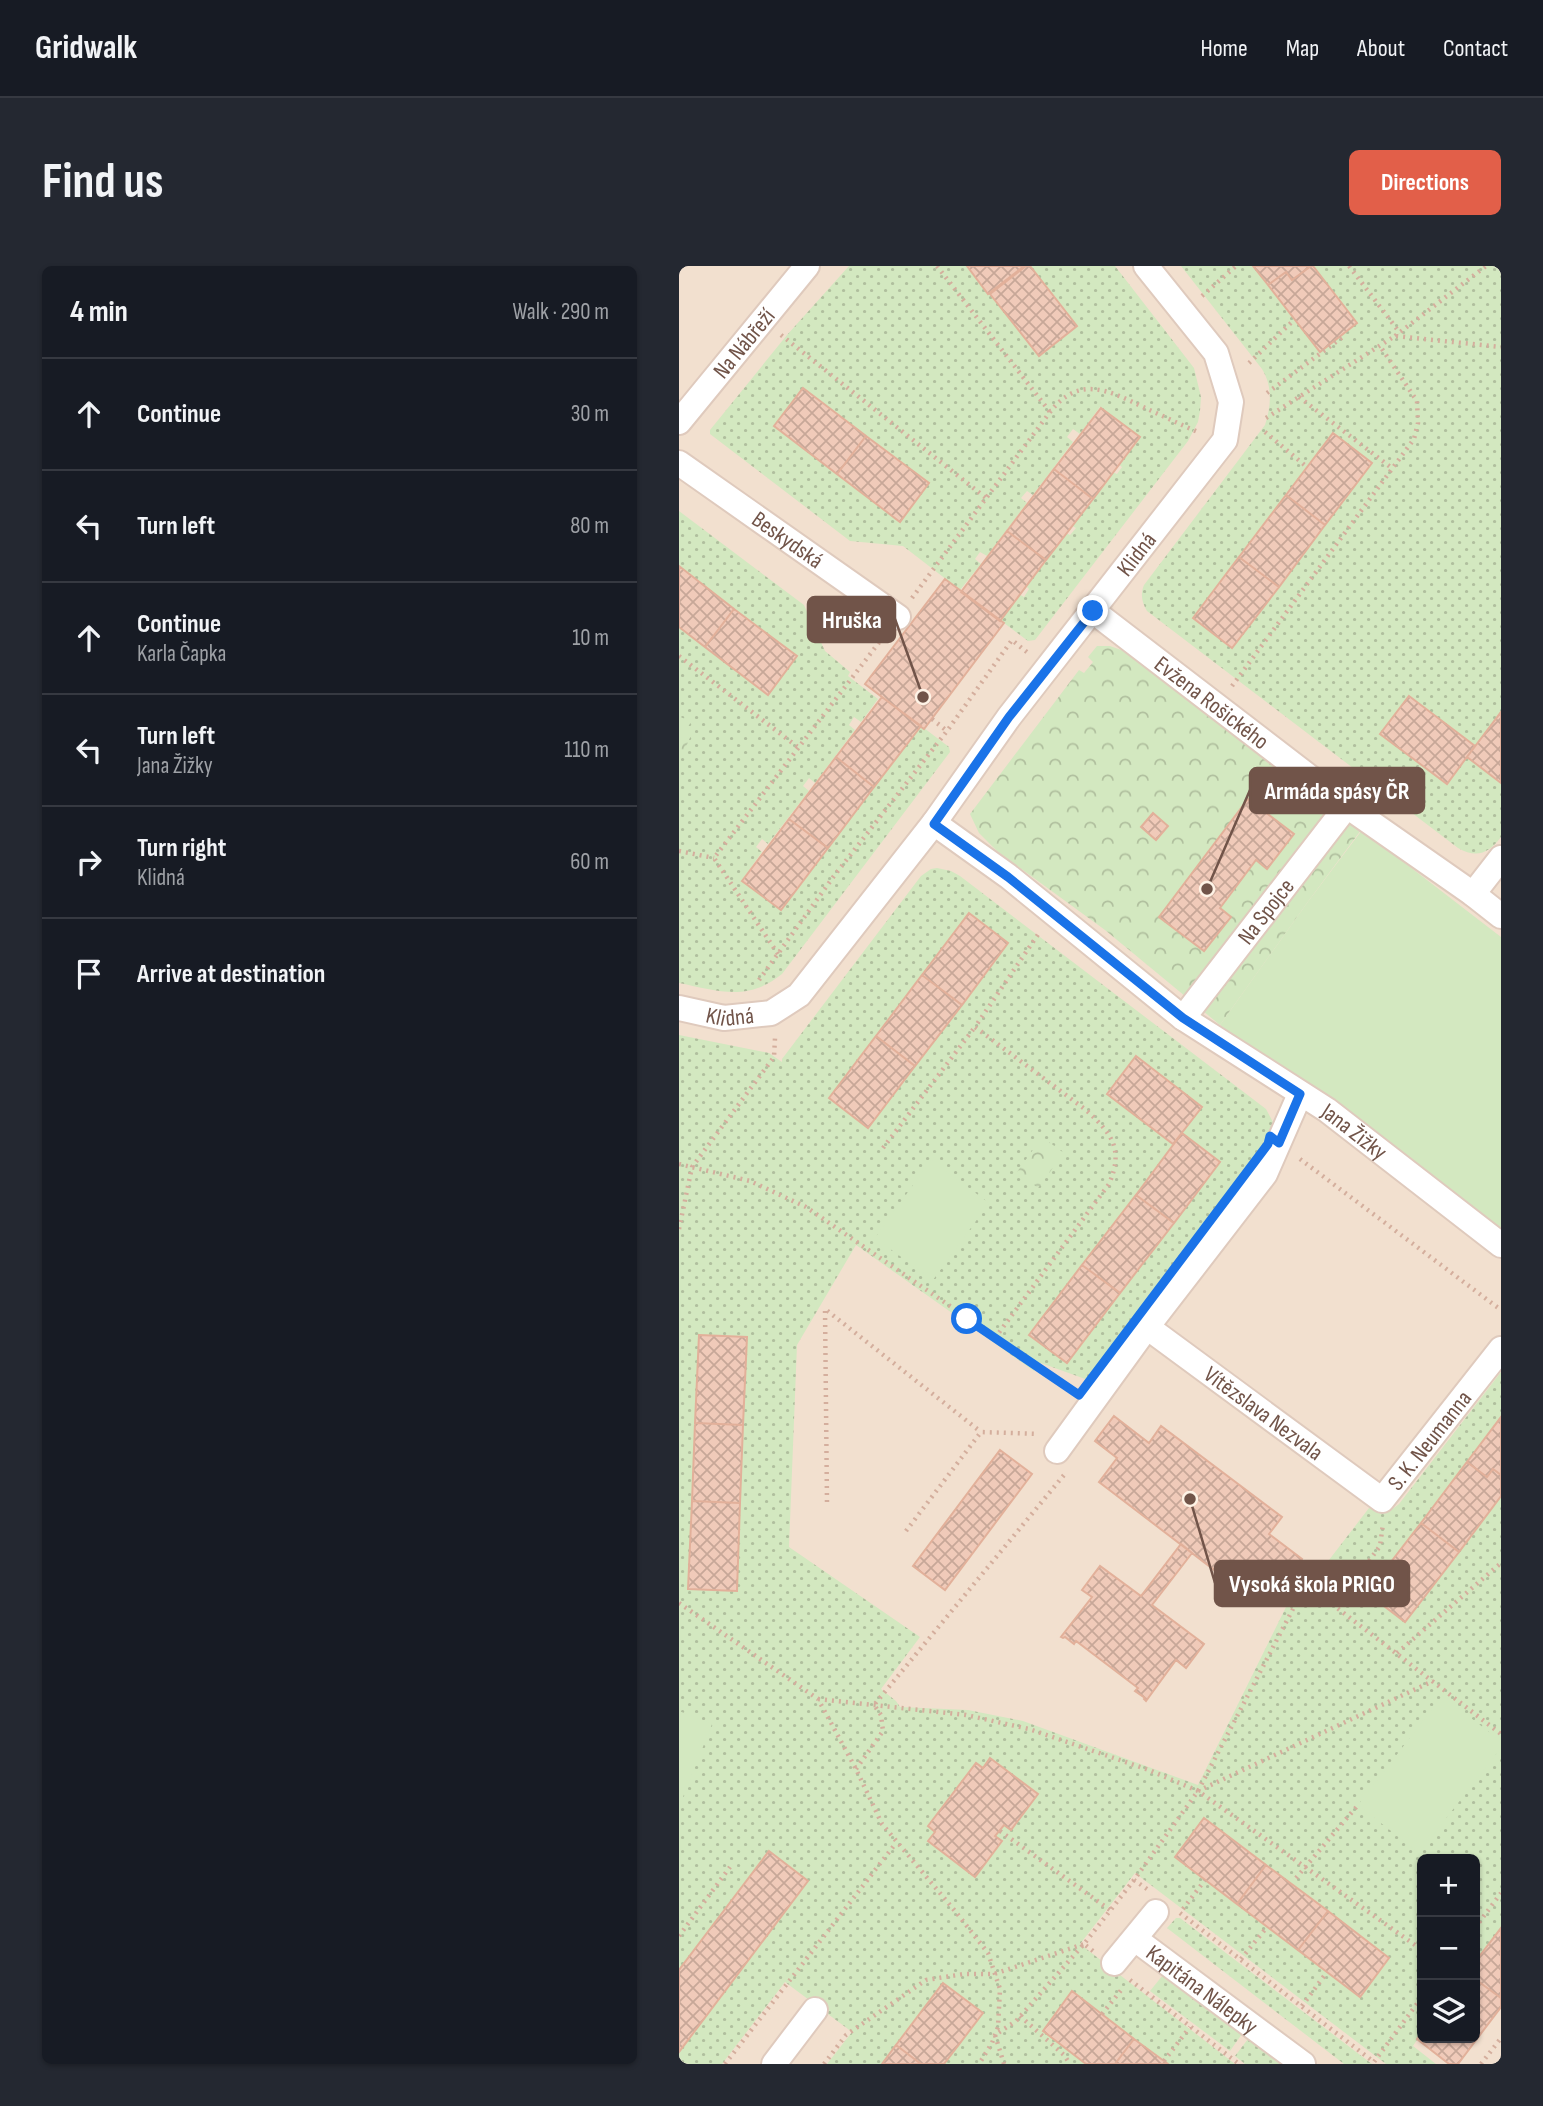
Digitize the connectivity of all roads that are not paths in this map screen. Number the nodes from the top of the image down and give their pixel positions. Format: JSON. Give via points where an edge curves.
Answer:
{"nodes":[{"id":1,"x":807,"y":266,"type":"edge"},
{"id":2,"x":1146,"y":266,"type":"edge"},
{"id":3,"x":679,"y":422,"type":"edge"},
{"id":4,"x":679,"y":463,"type":"edge"},
{"id":5,"x":1093,"y":611,"type":"junction"},
{"id":6,"x":898,"y":617,"type":"dead end"},
{"id":7,"x":1347,"y":806,"type":"junction"},
{"id":8,"x":934,"y":824,"type":"junction"},
{"id":9,"x":1501,"y":858,"type":"edge"},
{"id":10,"x":1473,"y":894,"type":"junction"},
{"id":11,"x":1501,"y":916,"type":"edge"},
{"id":12,"x":679,"y":1008,"type":"edge"},
{"id":13,"x":1183,"y":1018,"type":"junction"},
{"id":14,"x":1300,"y":1094,"type":"junction"},
{"id":15,"x":1501,"y":1245,"type":"edge"},
{"id":16,"x":1147,"y":1327,"type":"junction"},
{"id":17,"x":1501,"y":1349,"type":"edge"},
{"id":18,"x":1053,"y":1442,"type":"road end"},
{"id":19,"x":1382,"y":1500,"type":"joint"},
{"id":20,"x":1161,"y":1904,"type":"road end"},
{"id":21,"x":1135,"y":1939,"type":"junction"},
{"id":22,"x":1122,"y":1971,"type":"road end"},
{"id":23,"x":815,"y":2010,"type":"dead end"},
{"id":24,"x":774,"y":2064,"type":"edge"},
{"id":25,"x":1303,"y":2064,"type":"edge"}],
"edges":[{"from":1,"to":3,"type":"street","name":"Na Nábřeží"},
{"from":2,"to":5,"type":"street","name":"Klidná","via":[[1216,353],[1231,401],[1225,440]]},
{"from":4,"to":6,"type":"street","name":"Beskydská"},
{"from":5,"to":7,"type":"street","name":"Evžena Rošického"},
{"from":5,"to":8,"type":"street","name":"Klidná","via":[[1009,717]]},
{"from":7,"to":10,"type":"street","name":"Evžena Rošického"},
{"from":7,"to":13,"type":"street","name":"Na Spojce"},
{"from":8,"to":12,"type":"street","name":"Klidná","via":[[799,995],[771,1013],[724,1018]]},
{"from":8,"to":13,"type":"street","name":"Jana Žižky","via":[[1008,877]]},
{"from":9,"to":10,"type":"street"},
{"from":10,"to":11,"type":"street","name":"Evžena Rošického"},
{"from":13,"to":14,"type":"street","name":"Jana Žižky"},
{"from":14,"to":15,"type":"street","name":"Jana Žižky"},
{"from":14,"to":16,"type":"street","via":[[1265,1174]]},
{"from":16,"to":18,"type":"street"},
{"from":16,"to":19,"type":"street","name":"Vítězslava Nezvala"},
{"from":17,"to":19,"type":"street","name":"S. K. Neumanna"},
{"from":20,"to":21,"type":"street","name":"Kapitána Nálepky"},
{"from":21,"to":22,"type":"street","name":"Kapitána Nálepky"},
{"from":21,"to":25,"type":"street","name":"Kapitána Nálepky"},
{"from":23,"to":24,"type":"street"}]}
